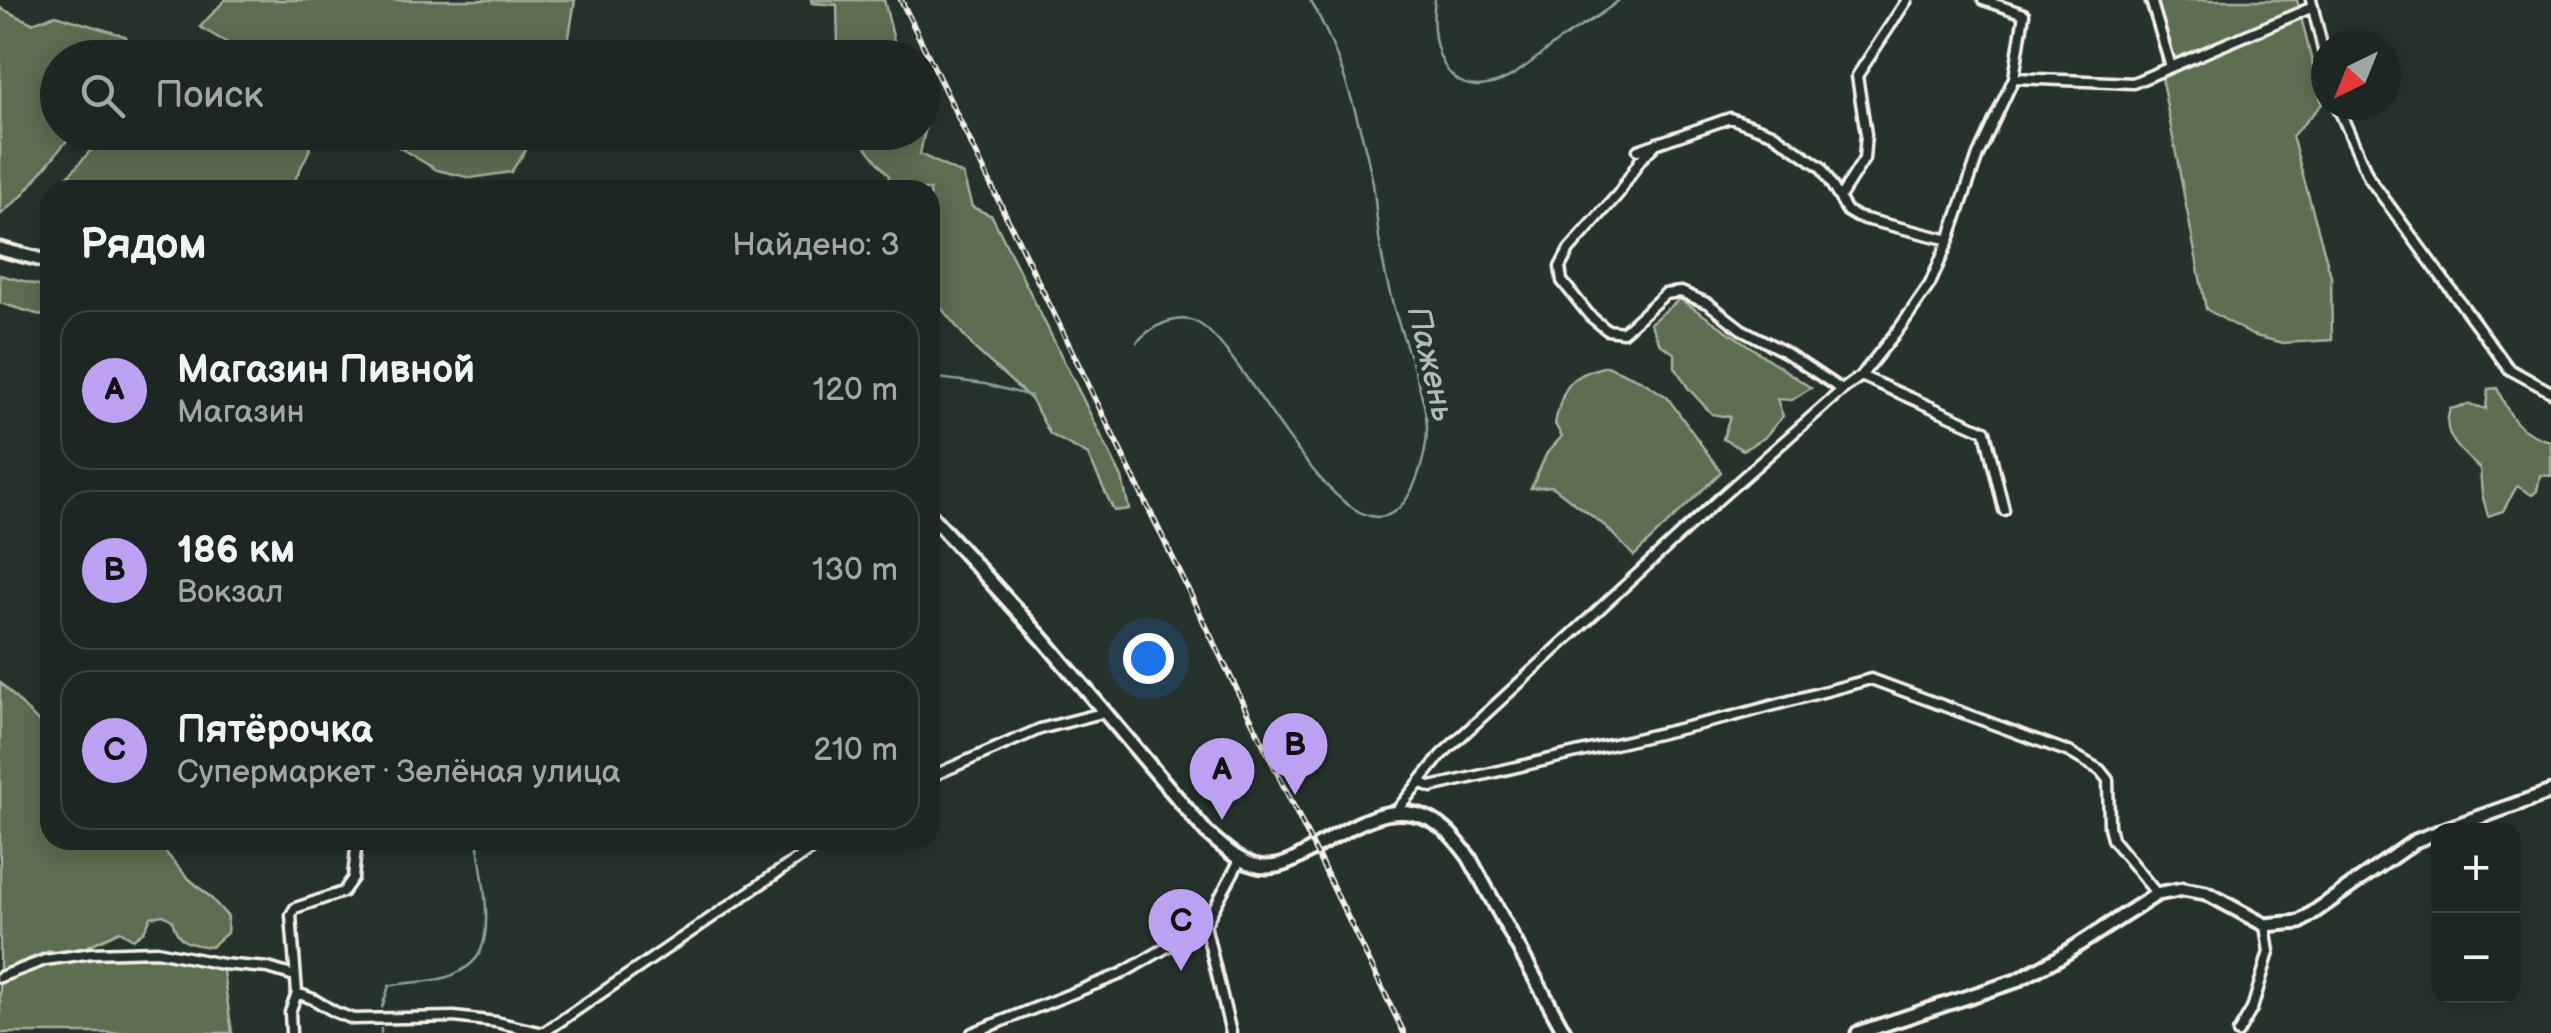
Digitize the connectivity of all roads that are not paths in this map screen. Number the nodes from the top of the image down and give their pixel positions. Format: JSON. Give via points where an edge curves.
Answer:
{"nodes":[{"id":1,"x":1907,"y":0,"type":"edge"},
{"id":2,"x":1984,"y":0,"type":"edge"},
{"id":3,"x":2151,"y":0,"type":"edge"},
{"id":4,"x":2312,"y":3,"type":"edge"},
{"id":5,"x":2318,"y":30,"type":"edge"},
{"id":6,"x":2172,"y":67,"type":"junction"},
{"id":7,"x":2014,"y":78,"type":"junction"},
{"id":8,"x":2344,"y":120,"type":"edge"},
{"id":9,"x":1658,"y":143,"type":"junction"},
{"id":10,"x":1638,"y":150,"type":"dead end"},
{"id":11,"x":1840,"y":197,"type":"junction"},
{"id":12,"x":1949,"y":240,"type":"junction"},
{"id":13,"x":0,"y":249,"type":"edge"},
{"id":14,"x":40,"y":259,"type":"edge"},
{"id":15,"x":1862,"y":376,"type":"junction"},
{"id":16,"x":1842,"y":390,"type":"junction"},
{"id":17,"x":2551,"y":392,"type":"edge"},
{"id":18,"x":2004,"y":510,"type":"dead end"},
{"id":19,"x":940,"y":526,"type":"edge"},
{"id":20,"x":1106,"y":712,"type":"junction"},
{"id":21,"x":940,"y":773,"type":"edge"},
{"id":22,"x":1420,"y":782,"type":"junction"},
{"id":23,"x":2551,"y":792,"type":"edge"},
{"id":24,"x":1397,"y":810,"type":"junction"},
{"id":25,"x":2464,"y":823,"type":"edge"},
{"id":26,"x":2431,"y":835,"type":"edge"},
{"id":27,"x":356,"y":850,"type":"edge"},
{"id":28,"x":810,"y":850,"type":"edge"},
{"id":29,"x":1240,"y":860,"type":"junction"},
{"id":30,"x":2156,"y":894,"type":"junction"},
{"id":31,"x":1206,"y":925,"type":"junction"},
{"id":32,"x":2264,"y":925,"type":"junction"},
{"id":33,"x":296,"y":976,"type":"junction"},
{"id":34,"x":0,"y":977,"type":"edge"},
{"id":35,"x":297,"y":993,"type":"junction"},
{"id":36,"x":291,"y":1033,"type":"edge"},
{"id":37,"x":972,"y":1033,"type":"edge"},
{"id":38,"x":1231,"y":1033,"type":"edge"},
{"id":39,"x":1565,"y":1033,"type":"edge"},
{"id":40,"x":1858,"y":1033,"type":"edge"},
{"id":41,"x":2238,"y":1033,"type":"edge"}],
"edges":[{"from":1,"to":11,"type":"street","via":[[1857,76],[1864,159]]},
{"from":2,"to":7,"type":"street","via":[[2024,14]]},
{"from":3,"to":6,"type":"street"},
{"from":4,"to":5,"type":"street"},
{"from":4,"to":6,"type":"street"},
{"from":6,"to":7,"type":"street","via":[[2133,83]]},
{"from":7,"to":12,"type":"street"},
{"from":8,"to":17,"type":"street","via":[[2369,178],[2509,368]]},
{"from":9,"to":10,"type":"street"},
{"from":9,"to":11,"type":"street","via":[[1730,118],[1772,134],[1821,168]]},
{"from":9,"to":16,"type":"street","via":[[1560,267],[1572,296],[1607,330],[1623,332],[1665,294],[1681,292]]},
{"from":11,"to":12,"type":"street","via":[[1857,217]]},
{"from":12,"to":15,"type":"street","via":[[1930,284]]},
{"from":13,"to":14,"type":"street"},
{"from":15,"to":16,"type":"street"},
{"from":15,"to":18,"type":"street","via":[[1985,431]]},
{"from":16,"to":22,"type":"street","via":[[1440,755]]},
{"from":19,"to":20,"type":"street"},
{"from":20,"to":21,"type":"street","via":[[1040,729]]},
{"from":20,"to":29,"type":"street","via":[[1207,833]]},
{"from":22,"to":24,"type":"street"},
{"from":22,"to":30,"type":"street","via":[[1450,783],[1871,678],[2069,752],[2100,770],[2108,780],[2112,839]]},
{"from":23,"to":25,"type":"street"},
{"from":24,"to":29,"type":"street","via":[[1291,862],[1266,867]]},
{"from":24,"to":39,"type":"street","via":[[1448,832],[1469,857]]},
{"from":26,"to":32,"type":"street","via":[[2300,922]]},
{"from":27,"to":33,"type":"street","via":[[353,878],[343,892],[290,915]]},
{"from":28,"to":35,"type":"street","via":[[543,1033],[454,1017],[354,1018]]},
{"from":29,"to":31,"type":"street"},
{"from":30,"to":32,"type":"street","via":[[2206,893]]},
{"from":30,"to":40,"type":"street","via":[[2016,981]]},
{"from":31,"to":37,"type":"street","via":[[1120,974]]},
{"from":31,"to":38,"type":"street"},
{"from":32,"to":41,"type":"street","via":[[2269,952]]},
{"from":33,"to":34,"type":"street","via":[[157,951],[45,960]]},
{"from":33,"to":35,"type":"street"},
{"from":35,"to":36,"type":"street"}]}
